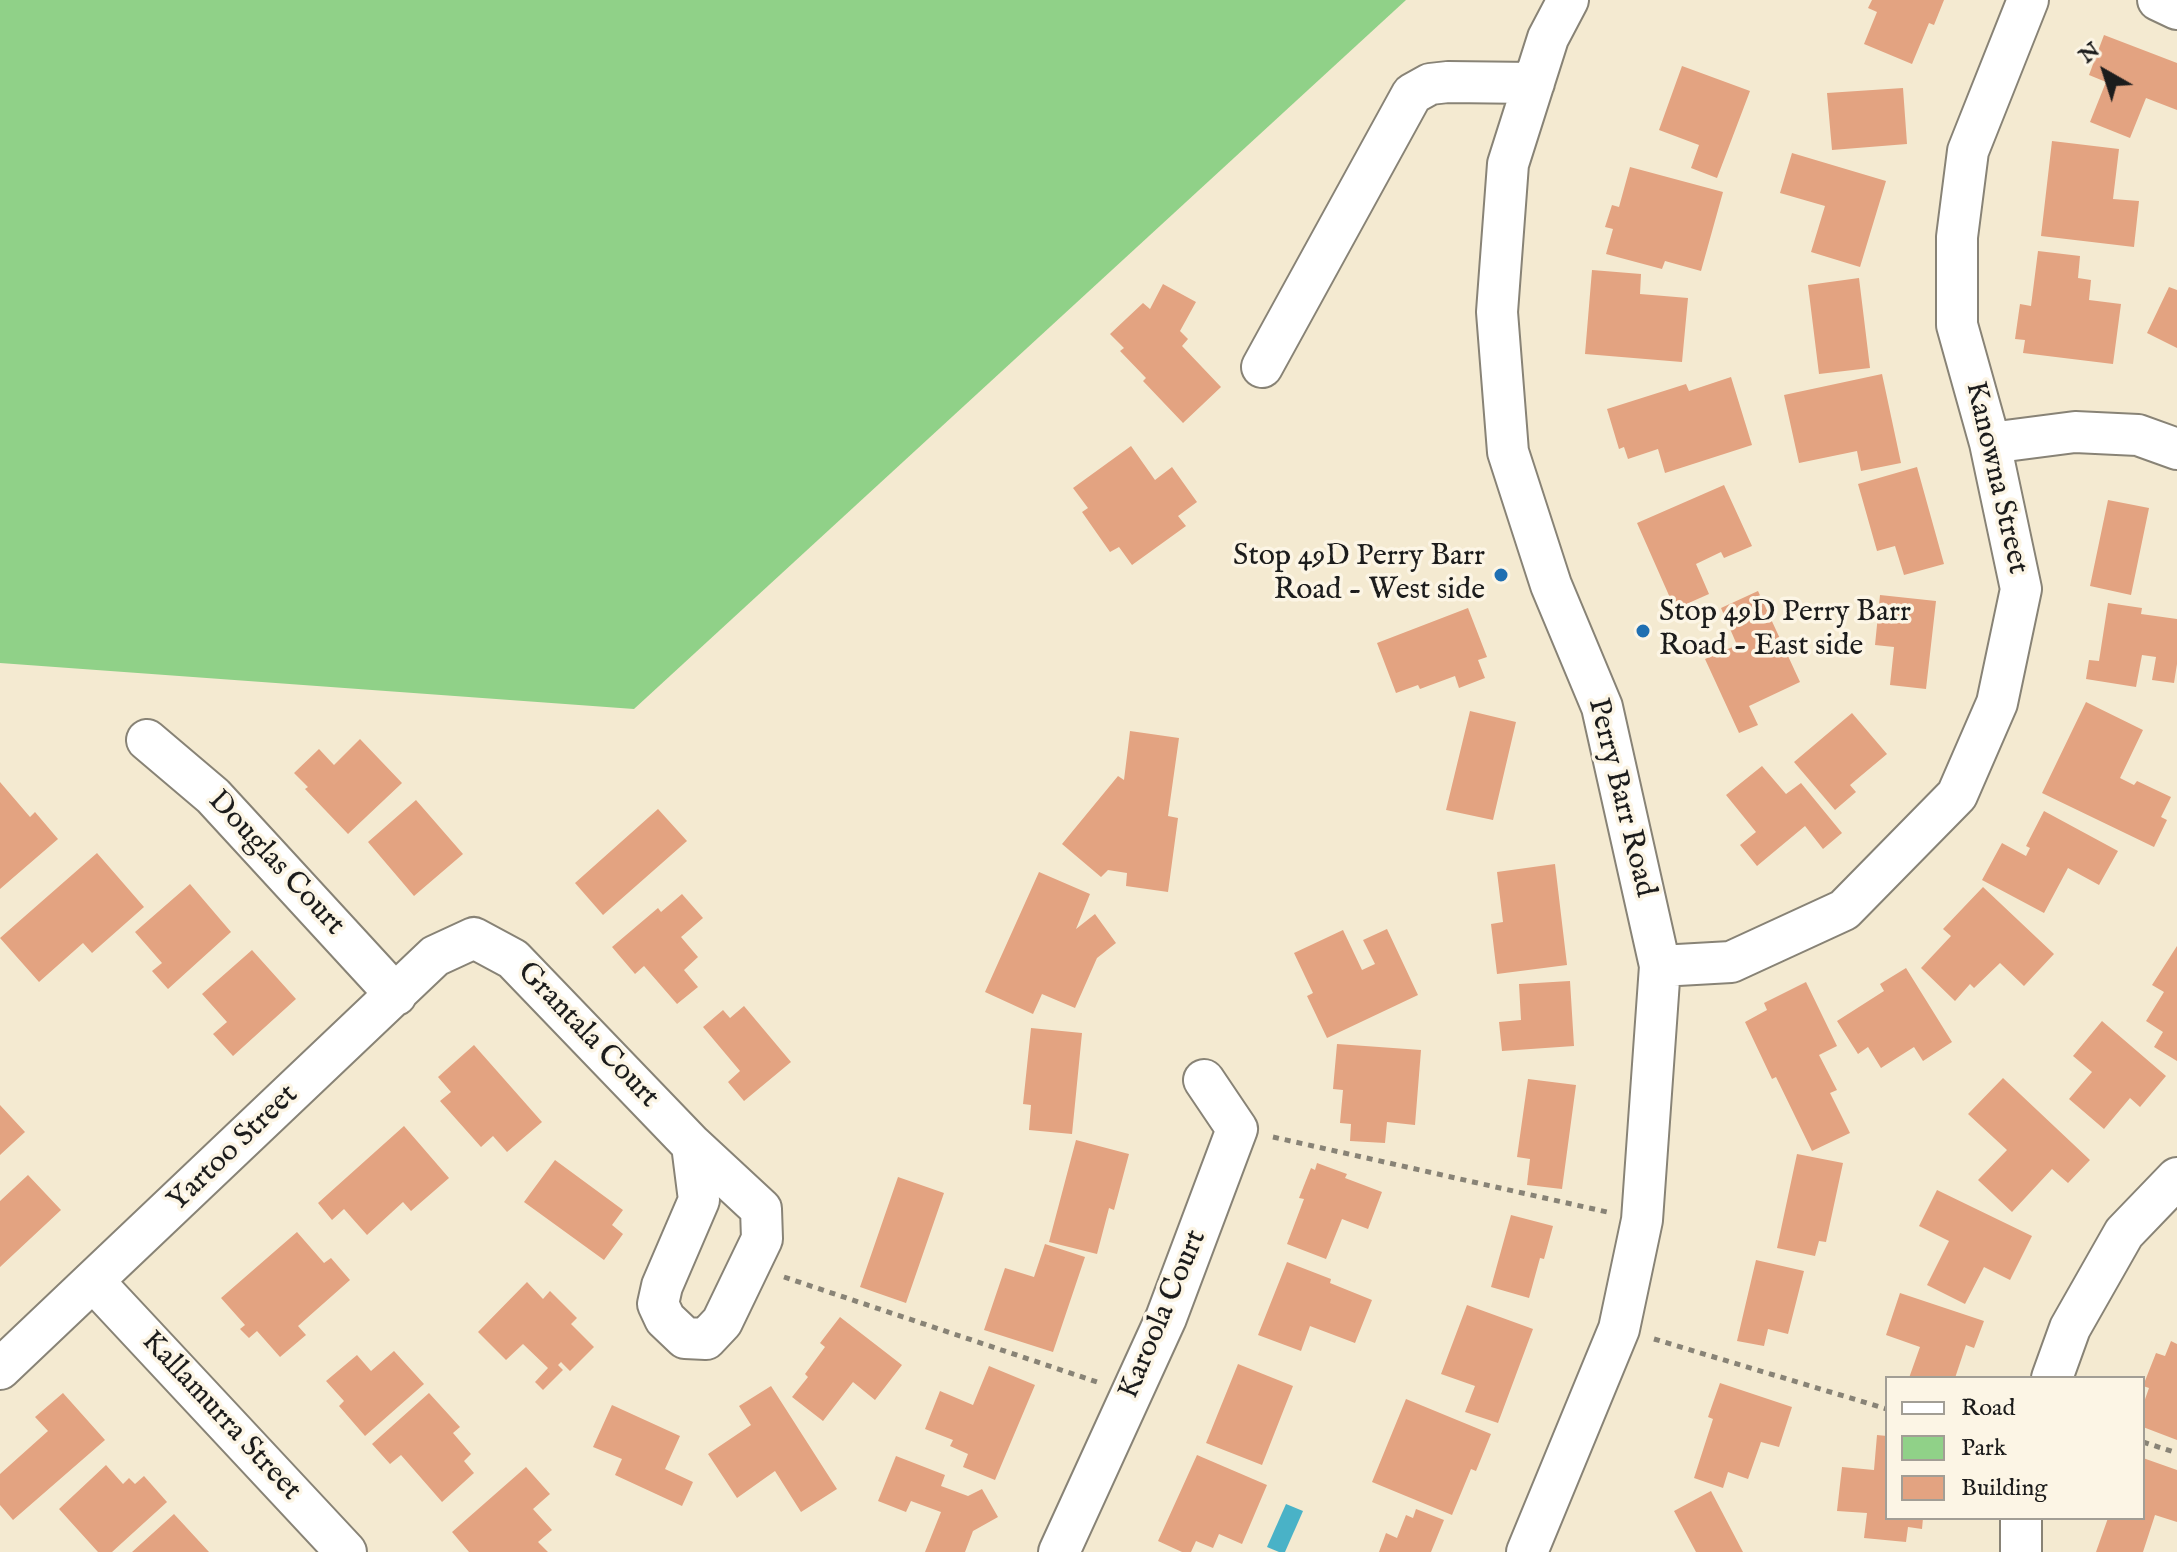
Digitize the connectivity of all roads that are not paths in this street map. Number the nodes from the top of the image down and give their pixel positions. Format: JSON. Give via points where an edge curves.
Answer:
{"nodes":[{"id":1,"x":1568,"y":0,"type":"edge"},
{"id":2,"x":2028,"y":0,"type":"edge"},
{"id":3,"x":2158,"y":0,"type":"edge"},
{"id":4,"x":2177,"y":9,"type":"edge"},
{"id":5,"x":1534,"y":83,"type":"junction"},
{"id":6,"x":1262,"y":367,"type":"dead end"},
{"id":7,"x":1990,"y":443,"type":"junction"},
{"id":8,"x":2177,"y":449,"type":"edge"},
{"id":9,"x":147,"y":740,"type":"dead end"},
{"id":10,"x":474,"y":938,"type":"joint"},
{"id":11,"x":1660,"y":966,"type":"junction"},
{"id":12,"x":396,"y":995,"type":"junction"},
{"id":13,"x":1204,"y":1080,"type":"dead end"},
{"id":14,"x":692,"y":1145,"type":"junction"},
{"id":15,"x":2177,"y":1178,"type":"edge"},
{"id":16,"x":94,"y":1282,"type":"junction"},
{"id":17,"x":0,"y":1369,"type":"edge"},
{"id":18,"x":2053,"y":1376,"type":"edge"},
{"id":19,"x":2021,"y":1520,"type":"edge"},
{"id":20,"x":346,"y":1552,"type":"edge"},
{"id":21,"x":1059,"y":1552,"type":"edge"},
{"id":22,"x":1527,"y":1552,"type":"edge"},
{"id":23,"x":2021,"y":1552,"type":"edge"}],
"edges":[{"from":1,"to":5,"type":"street","name":"Perry Barr Road","via":[[1548,38]]},
{"from":2,"to":7,"type":"street","name":"Kanowna Street","via":[[1968,151],[1957,237],[1957,325]]},
{"from":3,"to":4,"type":"street"},
{"from":5,"to":6,"type":"street","via":[[1448,82],[1412,94]]},
{"from":5,"to":11,"type":"street","name":"Perry Barr Road","via":[[1508,164],[1498,297],[1508,452],[1551,585],[1602,707]]},
{"from":7,"to":8,"type":"street","via":[[2075,432],[2138,435]]},
{"from":7,"to":11,"type":"street","name":"Kanowna Street","via":[[2021,589],[1997,703],[1957,795],[1844,910],[1731,962]]},
{"from":9,"to":12,"type":"street","name":"Douglas Court","via":[[213,796]]},
{"from":10,"to":12,"type":"street","name":"Yartoo Street","via":[[435,956]]},
{"from":10,"to":14,"type":"street","name":"Grantala Court","via":[[513,959]]},
{"from":11,"to":22,"type":"street","name":"Perry Barr Road","via":[[1642,1220],[1619,1329]]},
{"from":12,"to":16,"type":"street","name":"Yartoo Street"},
{"from":13,"to":21,"type":"street","name":"Karoola Court","via":[[1237,1129],[1166,1318]]},
{"from":14,"to":14,"type":"street","name":"Grantala Court","via":[[761,1209],[762,1239],[722,1322],[706,1339],[685,1338],[658,1304],[699,1200]]},
{"from":15,"to":18,"type":"street","via":[[2124,1233],[2070,1328]]},
{"from":16,"to":17,"type":"street","name":"Yartoo Street"},
{"from":16,"to":20,"type":"street","name":"Kallamurra Street"},
{"from":19,"to":23,"type":"street"}]}
